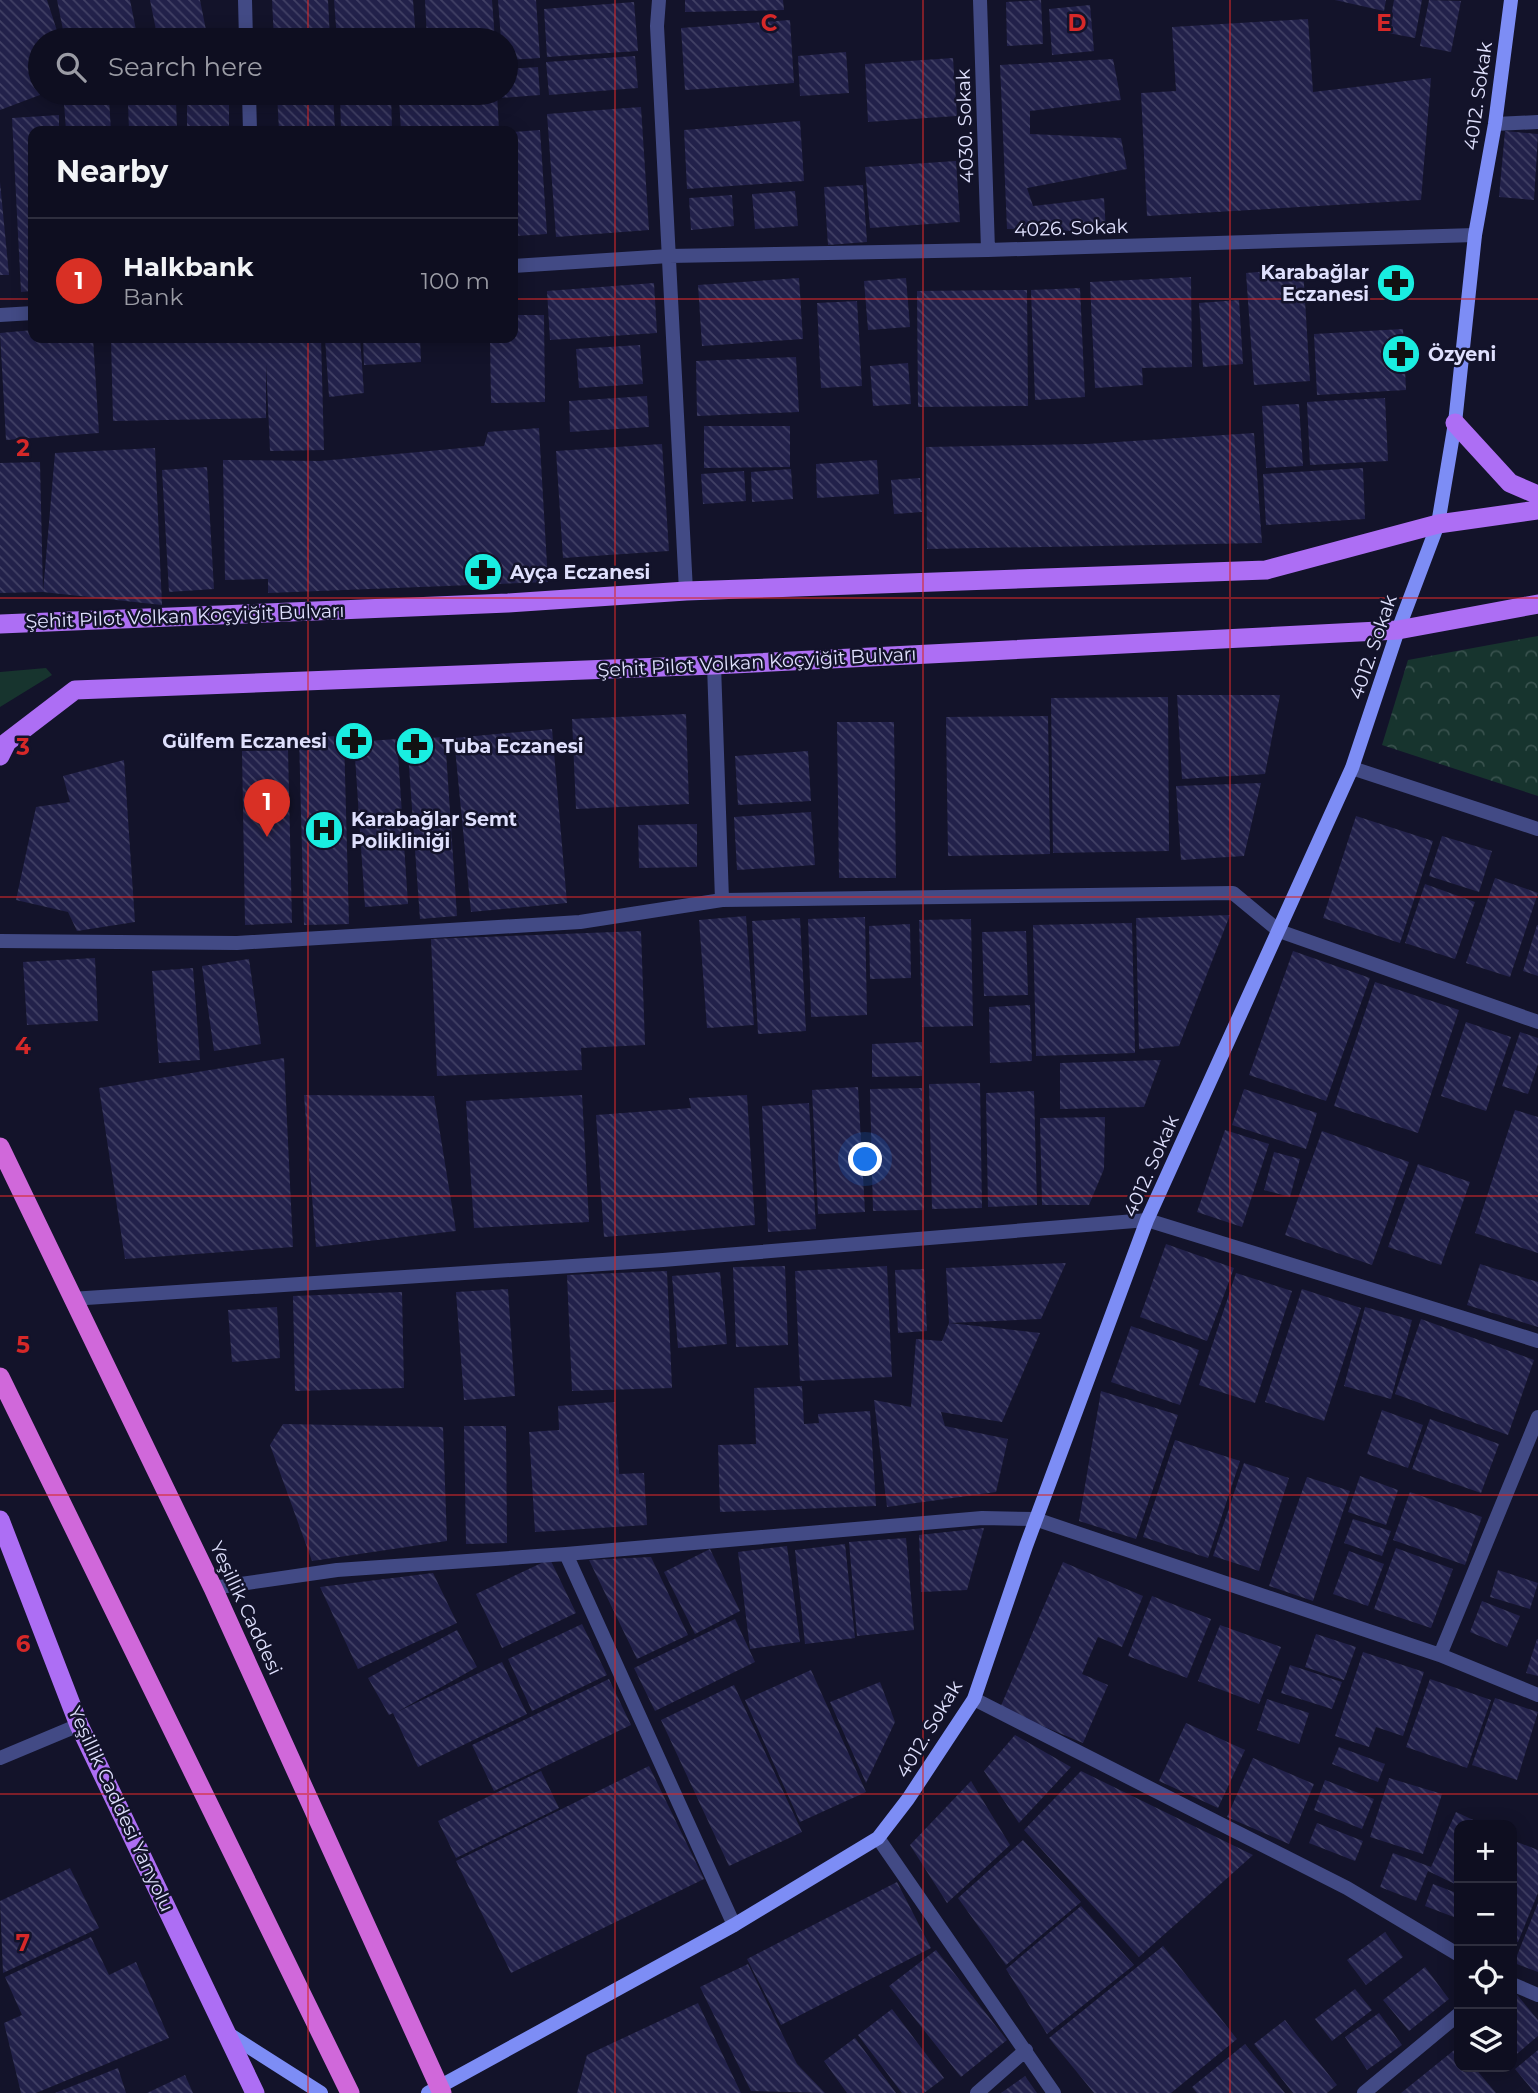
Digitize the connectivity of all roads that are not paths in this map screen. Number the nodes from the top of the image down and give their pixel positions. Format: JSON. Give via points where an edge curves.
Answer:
{"nodes":[{"id":1,"x":245,"y":0,"type":"edge"},
{"id":2,"x":660,"y":0,"type":"edge"},
{"id":3,"x":980,"y":0,"type":"edge"},
{"id":4,"x":1511,"y":0,"type":"edge"},
{"id":5,"x":246,"y":28,"type":"edge"},
{"id":6,"x":249,"y":105,"type":"edge"},
{"id":7,"x":1538,"y":122,"type":"edge"},
{"id":8,"x":1495,"y":124,"type":"junction"},
{"id":9,"x":250,"y":126,"type":"edge"},
{"id":10,"x":1475,"y":234,"type":"junction"},
{"id":11,"x":988,"y":250,"type":"junction"},
{"id":12,"x":669,"y":256,"type":"junction"},
{"id":13,"x":518,"y":266,"type":"edge"},
{"id":14,"x":28,"y":313,"type":"edge"},
{"id":15,"x":0,"y":315,"type":"edge"},
{"id":16,"x":1455,"y":423,"type":"junction"},
{"id":17,"x":1538,"y":495,"type":"edge"},
{"id":18,"x":1538,"y":510,"type":"edge"},
{"id":19,"x":1438,"y":524,"type":"junction"},
{"id":20,"x":686,"y":592,"type":"junction"},
{"id":21,"x":1538,"y":604,"type":"edge"},
{"id":22,"x":0,"y":624,"type":"edge"},
{"id":23,"x":1398,"y":630,"type":"junction"},
{"id":24,"x":714,"y":665,"type":"junction"},
{"id":25,"x":0,"y":756,"type":"edge"},
{"id":26,"x":1352,"y":768,"type":"junction"},
{"id":27,"x":1538,"y":829,"type":"edge"},
{"id":28,"x":722,"y":900,"type":"junction"},
{"id":29,"x":1279,"y":931,"type":"junction"},
{"id":30,"x":0,"y":941,"type":"edge"},
{"id":31,"x":1538,"y":1022,"type":"edge"},
{"id":32,"x":0,"y":1147,"type":"edge"},
{"id":33,"x":1147,"y":1220,"type":"junction"},
{"id":34,"x":71,"y":1299,"type":"junction"},
{"id":35,"x":1538,"y":1341,"type":"edge"},
{"id":36,"x":0,"y":1377,"type":"edge"},
{"id":37,"x":1538,"y":1417,"type":"edge"},
{"id":38,"x":0,"y":1520,"type":"edge"},
{"id":39,"x":1035,"y":1520,"type":"junction"},
{"id":40,"x":566,"y":1554,"type":"junction"},
{"id":41,"x":212,"y":1588,"type":"junction"},
{"id":42,"x":1440,"y":1655,"type":"junction"},
{"id":43,"x":1538,"y":1695,"type":"edge"},
{"id":44,"x":974,"y":1699,"type":"junction"},
{"id":45,"x":79,"y":1725,"type":"junction"},
{"id":46,"x":0,"y":1758,"type":"edge"},
{"id":47,"x":878,"y":1838,"type":"junction"},
{"id":48,"x":734,"y":1925,"type":"junction"},
{"id":49,"x":1454,"y":1952,"type":"edge"},
{"id":50,"x":1517,"y":1986,"type":"edge"},
{"id":51,"x":1538,"y":1995,"type":"edge"},
{"id":52,"x":1454,"y":2018,"type":"edge"},
{"id":53,"x":227,"y":2033,"type":"junction"},
{"id":54,"x":1026,"y":2050,"type":"junction"},
{"id":55,"x":436,"y":2091,"type":"edge"},
{"id":56,"x":255,"y":2093,"type":"edge"},
{"id":57,"x":321,"y":2093,"type":"edge"},
{"id":58,"x":350,"y":2093,"type":"edge"},
{"id":59,"x":977,"y":2093,"type":"edge"},
{"id":60,"x":1054,"y":2093,"type":"edge"},
{"id":61,"x":1364,"y":2093,"type":"edge"}],
"edges":[{"from":1,"to":5,"type":"street"},
{"from":2,"to":12,"type":"street","via":[[657,26]]},
{"from":3,"to":11,"type":"street","name":"4030. Sokak"},
{"from":4,"to":8,"type":"main road","name":"4012. Sokak"},
{"from":6,"to":9,"type":"street"},
{"from":7,"to":8,"type":"street"},
{"from":8,"to":10,"type":"main road","name":"4012. Sokak"},
{"from":10,"to":11,"type":"street","name":"4026. Sokak"},
{"from":10,"to":16,"type":"main road","name":"4012. Sokak"},
{"from":11,"to":12,"type":"street","name":"4026. Sokak"},
{"from":12,"to":13,"type":"street","name":"4026. Sokak"},
{"from":12,"to":20,"type":"street"},
{"from":14,"to":15,"type":"street"},
{"from":16,"to":17,"type":"main road","via":[[1510,483]]},
{"from":16,"to":19,"type":"main road","name":"4012. Sokak"},
{"from":18,"to":19,"type":"main road","name":"Şehit Pilot Volkan Koçyiğit Bulvarı"},
{"from":19,"to":20,"type":"main road","name":"Şehit Pilot Volkan Koçyiğit Bulvarı","via":[[1266,569]]},
{"from":19,"to":23,"type":"main road","name":"4012. Sokak"},
{"from":20,"to":22,"type":"main road","name":"Şehit Pilot Volkan Koçyiğit Bulvarı"},
{"from":21,"to":23,"type":"main road","name":"Şehit Pilot Volkan Koçyiğit Bulvarı"},
{"from":23,"to":24,"type":"main road","name":"Şehit Pilot Volkan Koçyiğit Bulvarı"},
{"from":23,"to":26,"type":"main road","name":"4012. Sokak"},
{"from":24,"to":25,"type":"main road","name":"Şehit Pilot Volkan Koçyiğit Bulvarı","via":[[75,690],[7,742]]},
{"from":24,"to":28,"type":"street"},
{"from":26,"to":27,"type":"street"},
{"from":26,"to":29,"type":"main road","name":"4012. Sokak"},
{"from":28,"to":29,"type":"street","via":[[1233,893]]},
{"from":28,"to":30,"type":"street","via":[[580,922],[251,942]]},
{"from":29,"to":31,"type":"street"},
{"from":29,"to":33,"type":"main road","name":"4012. Sokak"},
{"from":32,"to":34,"type":"highway","name":"Yeşillik Caddesi"},
{"from":33,"to":34,"type":"street","via":[[663,1260]]},
{"from":33,"to":35,"type":"street"},
{"from":33,"to":39,"type":"main road","name":"4012. Sokak"},
{"from":34,"to":41,"type":"highway","name":"Yeşillik Caddesi"},
{"from":36,"to":58,"type":"highway"},
{"from":37,"to":42,"type":"street"},
{"from":38,"to":45,"type":"main road","name":"Yeşillik Caddesi Yanyolu"},
{"from":39,"to":40,"type":"street","via":[[982,1518]]},
{"from":39,"to":42,"type":"street"},
{"from":39,"to":44,"type":"main road","name":"4012. Sokak"},
{"from":40,"to":41,"type":"street","via":[[337,1570]]},
{"from":40,"to":48,"type":"street"},
{"from":41,"to":55,"type":"highway","name":"Yeşillik Caddesi"},
{"from":42,"to":43,"type":"street"},
{"from":44,"to":47,"type":"main road","name":"4012. Sokak"},
{"from":44,"to":49,"type":"street","via":[[1347,1888]]},
{"from":45,"to":46,"type":"street"},
{"from":45,"to":53,"type":"main road","name":"Yeşillik Caddesi Yanyolu"},
{"from":47,"to":48,"type":"main road","name":"4012. Sokak"},
{"from":47,"to":54,"type":"street"},
{"from":48,"to":55,"type":"main road","name":"4012. Sokak"},
{"from":50,"to":51,"type":"street"},
{"from":52,"to":61,"type":"street"},
{"from":53,"to":56,"type":"main road","name":"Yeşillik Caddesi Yanyolu"},
{"from":53,"to":57,"type":"main road"},
{"from":54,"to":59,"type":"street"},
{"from":54,"to":60,"type":"street"}]}
